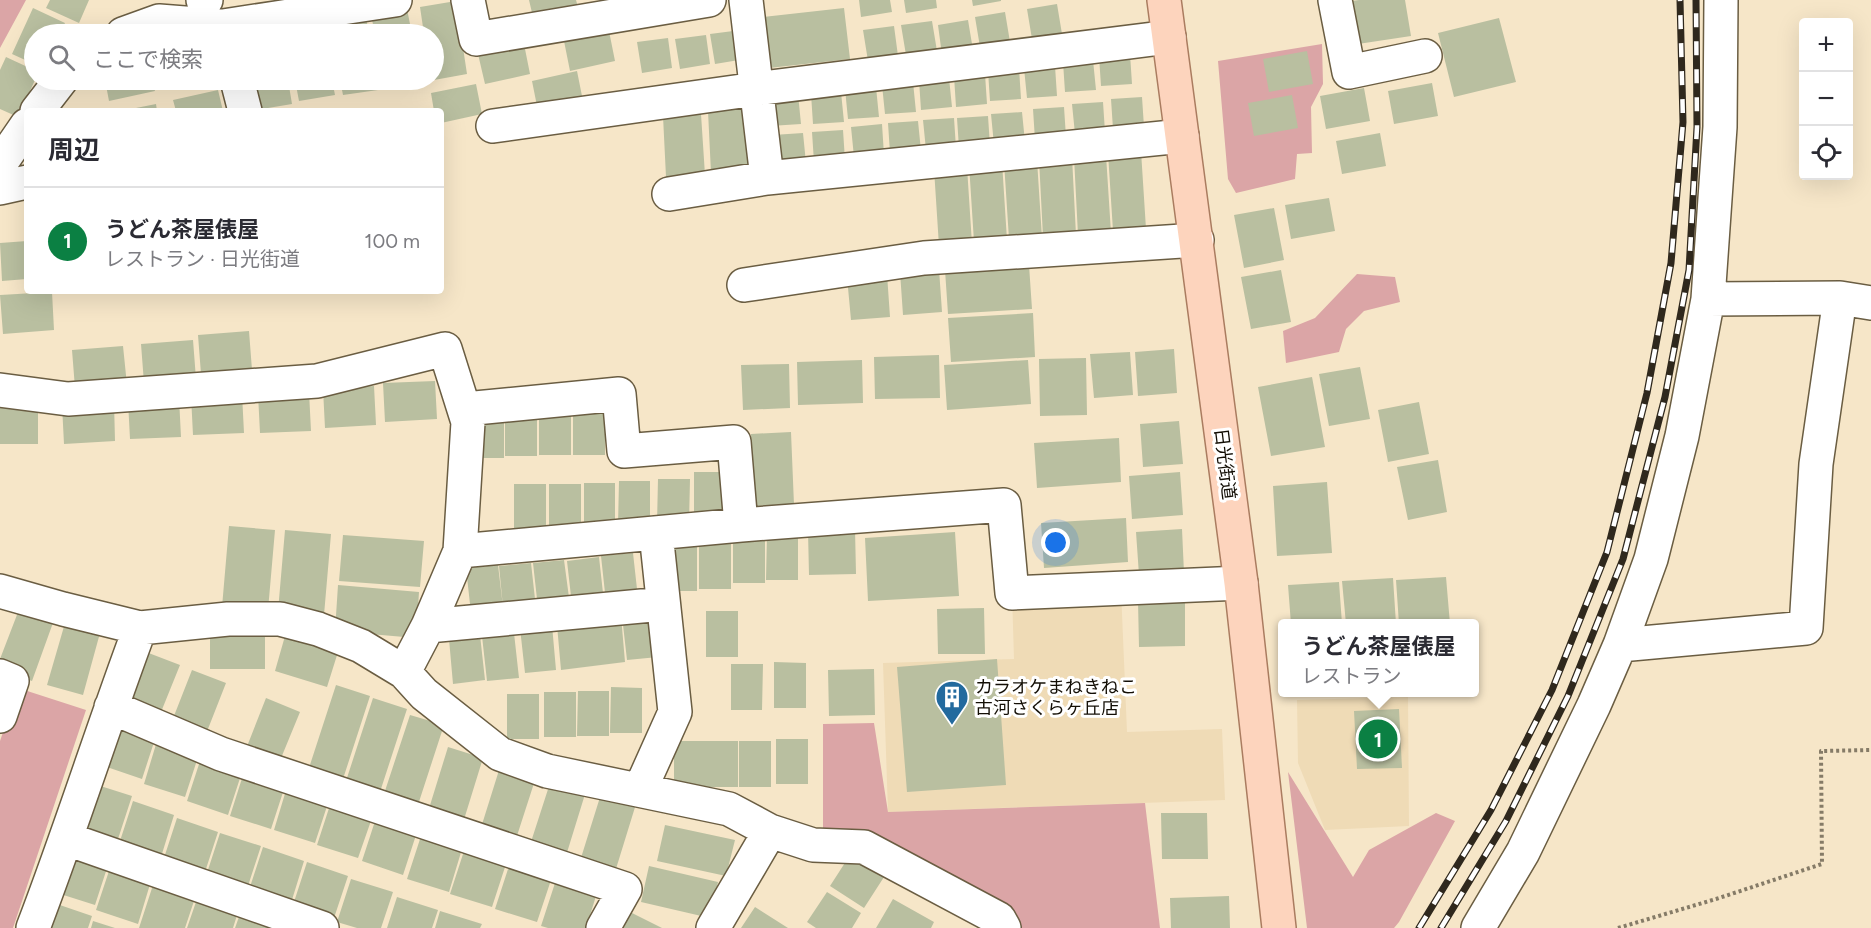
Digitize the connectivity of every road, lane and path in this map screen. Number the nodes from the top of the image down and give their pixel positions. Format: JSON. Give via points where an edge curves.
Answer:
{"nodes":[{"id":1,"x":395,"y":0,"type":"edge"},
{"id":2,"x":468,"y":0,"type":"edge"},
{"id":3,"x":709,"y":0,"type":"edge"},
{"id":4,"x":746,"y":0,"type":"edge"},
{"id":5,"x":1164,"y":0,"type":"edge"},
{"id":6,"x":1335,"y":0,"type":"edge"},
{"id":7,"x":1721,"y":0,"type":"edge"},
{"id":8,"x":219,"y":12,"type":"edge"},
{"id":9,"x":151,"y":24,"type":"edge"},
{"id":10,"x":1169,"y":37,"type":"junction"},
{"id":11,"x":1425,"y":56,"type":"dead end"},
{"id":12,"x":756,"y":89,"type":"junction"},
{"id":13,"x":53,"y":90,"type":"edge"},
{"id":14,"x":240,"y":90,"type":"edge"},
{"id":15,"x":39,"y":108,"type":"edge"},
{"id":16,"x":244,"y":108,"type":"edge"},
{"id":17,"x":493,"y":126,"type":"dead end"},
{"id":18,"x":24,"y":129,"type":"edge"},
{"id":19,"x":1182,"y":136,"type":"junction"},
{"id":20,"x":0,"y":164,"type":"edge"},
{"id":21,"x":766,"y":178,"type":"junction"},
{"id":22,"x":24,"y":183,"type":"edge"},
{"id":23,"x":0,"y":188,"type":"edge"},
{"id":24,"x":669,"y":194,"type":"dead end"},
{"id":25,"x":1197,"y":240,"type":"junction"},
{"id":26,"x":744,"y":285,"type":"dead end"},
{"id":27,"x":1708,"y":299,"type":"junction"},
{"id":28,"x":1855,"y":301,"type":"edge"},
{"id":29,"x":0,"y":390,"type":"edge"},
{"id":30,"x":465,"y":409,"type":"junction"},
{"id":31,"x":741,"y":525,"type":"junction"},
{"id":32,"x":656,"y":533,"type":"junction"},
{"id":33,"x":460,"y":551,"type":"junction"},
{"id":34,"x":1241,"y":583,"type":"junction"},
{"id":35,"x":0,"y":591,"type":"edge"},
{"id":36,"x":663,"y":604,"type":"junction"},
{"id":37,"x":428,"y":626,"type":"junction"},
{"id":38,"x":140,"y":628,"type":"junction"},
{"id":39,"x":1620,"y":645,"type":"junction"},
{"id":40,"x":404,"y":672,"type":"junction"},
{"id":41,"x":0,"y":676,"type":"edge"},
{"id":42,"x":111,"y":707,"type":"junction"},
{"id":43,"x":0,"y":716,"type":"edge"},
{"id":44,"x":1871,"y":750,"type":"edge"},
{"id":45,"x":640,"y":790,"type":"junction"},
{"id":46,"x":770,"y":831,"type":"junction"},
{"id":47,"x":67,"y":839,"type":"junction"},
{"id":48,"x":33,"y":928,"type":"edge"},
{"id":49,"x":322,"y":928,"type":"edge"},
{"id":50,"x":603,"y":928,"type":"edge"},
{"id":51,"x":713,"y":928,"type":"edge"},
{"id":52,"x":1004,"y":928,"type":"edge"},
{"id":53,"x":1279,"y":928,"type":"edge"},
{"id":54,"x":1478,"y":928,"type":"edge"},
{"id":55,"x":1618,"y":928,"type":"edge"}],
"edges":[{"from":1,"to":8,"type":"street"},
{"from":2,"to":3,"type":"street","via":[[476,39]]},
{"from":4,"to":12,"type":"street"},
{"from":5,"to":10,"type":"main road","name":"日光街道"},
{"from":6,"to":11,"type":"street","via":[[1349,72]]},
{"from":7,"to":27,"type":"street","via":[[1720,127]]},
{"from":8,"to":9,"type":"street"},
{"from":10,"to":12,"type":"street"},
{"from":10,"to":19,"type":"main road","name":"日光街道"},
{"from":12,"to":17,"type":"street"},
{"from":12,"to":21,"type":"street"},
{"from":13,"to":15,"type":"street"},
{"from":14,"to":16,"type":"street"},
{"from":18,"to":20,"type":"street"},
{"from":19,"to":21,"type":"street"},
{"from":19,"to":25,"type":"main road","name":"日光街道"},
{"from":21,"to":24,"type":"street"},
{"from":22,"to":23,"type":"street"},
{"from":25,"to":26,"type":"street","via":[[924,258]]},
{"from":25,"to":34,"type":"main road","name":"日光街道"},
{"from":27,"to":28,"type":"street"},
{"from":27,"to":39,"type":"street","via":[[1682,436],[1651,558]]},
{"from":28,"to":39,"type":"street","via":[[1816,464],[1806,628]]},
{"from":29,"to":30,"type":"street","via":[[68,399],[317,381],[445,349]]},
{"from":30,"to":31,"type":"street","via":[[619,394],[624,451],[734,442]]},
{"from":30,"to":33,"type":"street","via":[[468,422]]},
{"from":31,"to":32,"type":"street"},
{"from":31,"to":34,"type":"street","via":[[1004,505],[1012,593]]},
{"from":32,"to":33,"type":"street"},
{"from":32,"to":36,"type":"street"},
{"from":33,"to":37,"type":"street"},
{"from":34,"to":53,"type":"main road","name":"日光街道"},
{"from":35,"to":38,"type":"street"},
{"from":36,"to":37,"type":"street"},
{"from":36,"to":45,"type":"street","via":[[675,712]]},
{"from":37,"to":40,"type":"street"},
{"from":38,"to":40,"type":"street","via":[[280,618],[361,646]]},
{"from":38,"to":42,"type":"street"},
{"from":39,"to":54,"type":"street","via":[[1523,852]]},
{"from":40,"to":45,"type":"street","via":[[424,694],[500,754],[547,771]]},
{"from":41,"to":43,"type":"street","via":[[12,681]]},
{"from":42,"to":47,"type":"street"},
{"from":42,"to":50,"type":"street","via":[[221,754],[625,889]]},
{"from":44,"to":55,"type":"path","via":[[1821,751],[1822,864]]},
{"from":45,"to":46,"type":"street","via":[[729,809]]},
{"from":46,"to":51,"type":"street"},
{"from":46,"to":52,"type":"street","via":[[813,845],[864,847],[999,919]]},
{"from":47,"to":48,"type":"street"},
{"from":47,"to":49,"type":"street"}]}
